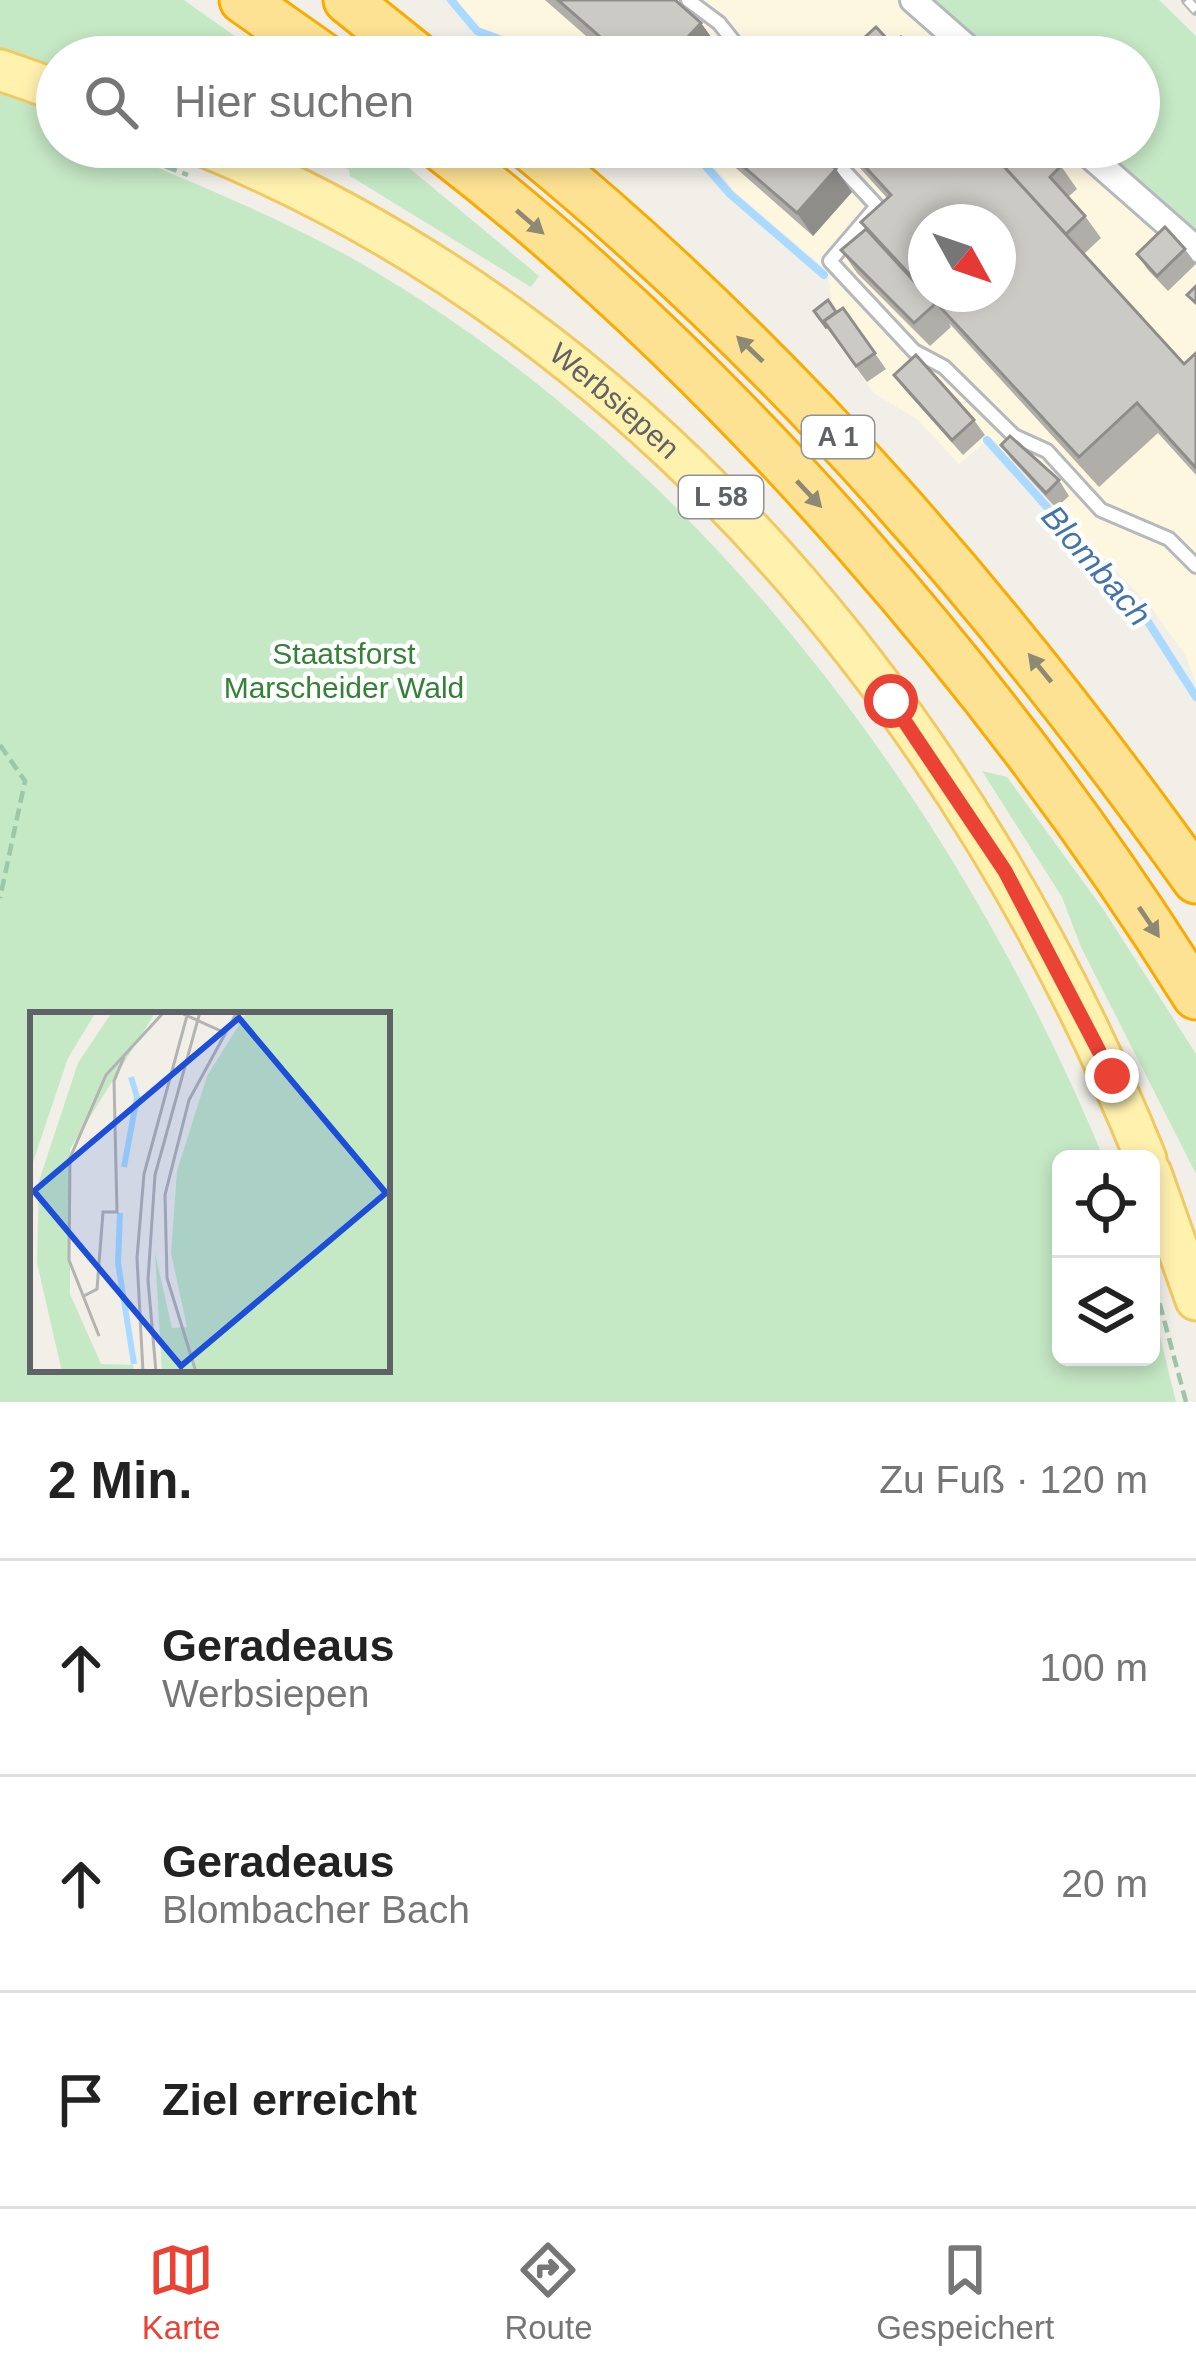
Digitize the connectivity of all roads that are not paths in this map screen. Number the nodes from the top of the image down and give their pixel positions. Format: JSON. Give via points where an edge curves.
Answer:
{"nodes":[{"id":1,"x":243,"y":0,"type":"edge"},
{"id":2,"x":347,"y":0,"type":"edge"},
{"id":3,"x":688,"y":0,"type":"edge"},
{"id":4,"x":913,"y":0,"type":"edge"},
{"id":5,"x":294,"y":36,"type":"edge"},
{"id":6,"x":392,"y":36,"type":"edge"},
{"id":7,"x":729,"y":36,"type":"edge"},
{"id":8,"x":954,"y":36,"type":"edge"},
{"id":9,"x":0,"y":70,"type":"edge"},
{"id":10,"x":36,"y":83,"type":"edge"},
{"id":11,"x":217,"y":168,"type":"edge"},
{"id":12,"x":464,"y":168,"type":"edge"},
{"id":13,"x":553,"y":168,"type":"edge"},
{"id":14,"x":842,"y":168,"type":"edge"},
{"id":15,"x":1104,"y":168,"type":"edge"},
{"id":16,"x":1196,"y":249,"type":"edge"},
{"id":17,"x":1196,"y":566,"type":"edge"},
{"id":18,"x":1196,"y":880,"type":"edge"},
{"id":19,"x":1196,"y":996,"type":"edge"},
{"id":20,"x":1141,"y":1150,"type":"edge"},
{"id":21,"x":1160,"y":1198,"type":"edge"},
{"id":22,"x":1195,"y":1293,"type":"edge"}],
"edges":[{"from":1,"to":5,"type":"highway"},
{"from":2,"to":6,"type":"highway"},
{"from":3,"to":7,"type":"lane"},
{"from":4,"to":8,"type":"street"},
{"from":9,"to":10,"type":"main road"},
{"from":11,"to":20,"type":"main road","name":"Werbsiepen","number":"L 58","via":[[327,202],[550,343],[677,453],[780,562],[891,701],[1005,871],[1079,1008]]},
{"from":12,"to":19,"type":"highway","number":"A 1","one_way":true,"via":[[754,435],[982,694],[1100,850]]},
{"from":18,"to":13,"type":"highway","number":"A 1","one_way":true,"via":[[1004,623],[893,496],[671,272]]},
{"from":14,"to":17,"type":"lane","via":[[877,206],[830,261],[914,351],[944,367],[1014,436],[1047,451],[1101,510],[1169,539]]},
{"from":15,"to":16,"type":"street"},
{"from":21,"to":22,"type":"main road"}]}
